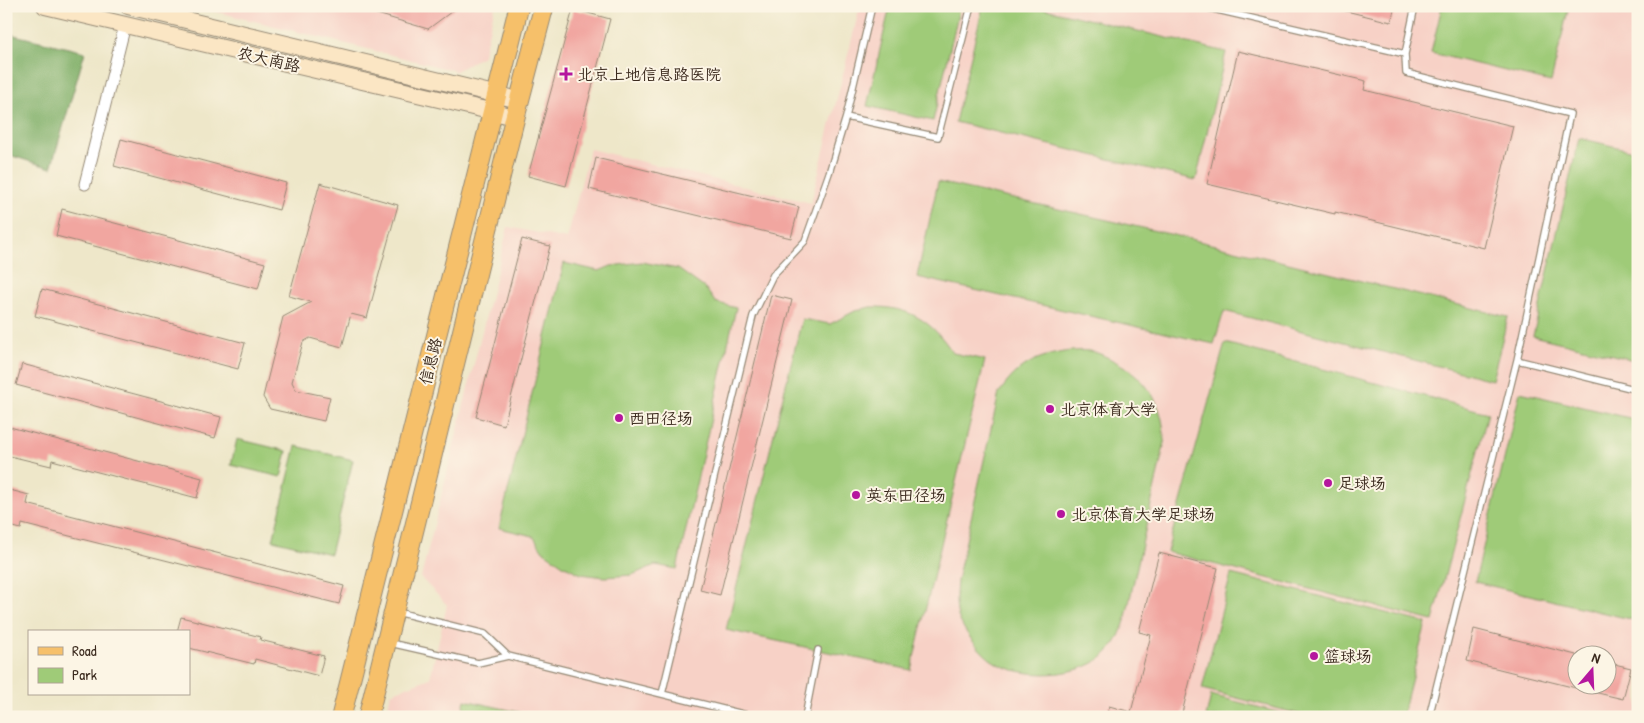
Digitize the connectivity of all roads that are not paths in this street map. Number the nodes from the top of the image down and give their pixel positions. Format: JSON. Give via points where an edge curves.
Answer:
{"nodes":[{"id":1,"x":45,"y":6,"type":"edge"},
{"id":2,"x":128,"y":6,"type":"edge"},
{"id":3,"x":519,"y":6,"type":"edge"},
{"id":4,"x":544,"y":6,"type":"edge"},
{"id":5,"x":872,"y":6,"type":"edge"},
{"id":6,"x":971,"y":6,"type":"edge"},
{"id":7,"x":1200,"y":6,"type":"edge"},
{"id":8,"x":1415,"y":6,"type":"edge"},
{"id":9,"x":126,"y":25,"type":"junction"},
{"id":10,"x":1404,"y":54,"type":"junction"},
{"id":11,"x":494,"y":103,"type":"junction"},
{"id":12,"x":517,"y":109,"type":"junction"},
{"id":13,"x":846,"y":117,"type":"junction"},
{"id":14,"x":84,"y":184,"type":"dead end"},
{"id":15,"x":1517,"y":360,"type":"junction"},
{"id":16,"x":1638,"y":390,"type":"edge"},
{"id":17,"x":394,"y":611,"type":"junction"},
{"id":18,"x":386,"y":642,"type":"junction"},
{"id":19,"x":818,"y":650,"type":"dead end"},
{"id":20,"x":508,"y":656,"type":"junction"},
{"id":21,"x":662,"y":694,"type":"junction"},
{"id":22,"x":341,"y":717,"type":"edge"},
{"id":23,"x":368,"y":717,"type":"edge"},
{"id":24,"x":754,"y":717,"type":"edge"},
{"id":25,"x":805,"y":717,"type":"edge"},
{"id":26,"x":1429,"y":717,"type":"edge"}],
"edges":[{"from":1,"to":9,"type":"main road","name":"农大南路"},
{"from":2,"to":11,"type":"main road","name":"农大南路"},
{"from":3,"to":11,"type":"main road","name":"信息路"},
{"from":4,"to":12,"type":"main road","name":"信息路"},
{"from":5,"to":13,"type":"lane"},
{"from":6,"to":13,"type":"lane","via":[[938,137]]},
{"from":7,"to":10,"type":"lane"},
{"from":8,"to":10,"type":"lane"},
{"from":9,"to":11,"type":"main road","name":"农大南路"},
{"from":9,"to":14,"type":"street"},
{"from":10,"to":15,"type":"lane","via":[[1406,73],[1570,114]]},
{"from":11,"to":12,"type":"main road"},
{"from":11,"to":22,"type":"main road","name":"信息路"},
{"from":12,"to":17,"type":"main road","name":"信息路"},
{"from":13,"to":21,"type":"lane","via":[[805,241],[773,275],[753,316]]},
{"from":15,"to":16,"type":"lane"},
{"from":15,"to":26,"type":"lane"},
{"from":17,"to":18,"type":"main road","name":"信息路"},
{"from":17,"to":20,"type":"lane","via":[[485,634]]},
{"from":18,"to":20,"type":"lane","via":[[478,663]]},
{"from":18,"to":23,"type":"main road","name":"信息路"},
{"from":19,"to":25,"type":"lane"},
{"from":20,"to":21,"type":"lane"},
{"from":21,"to":24,"type":"lane"}]}
